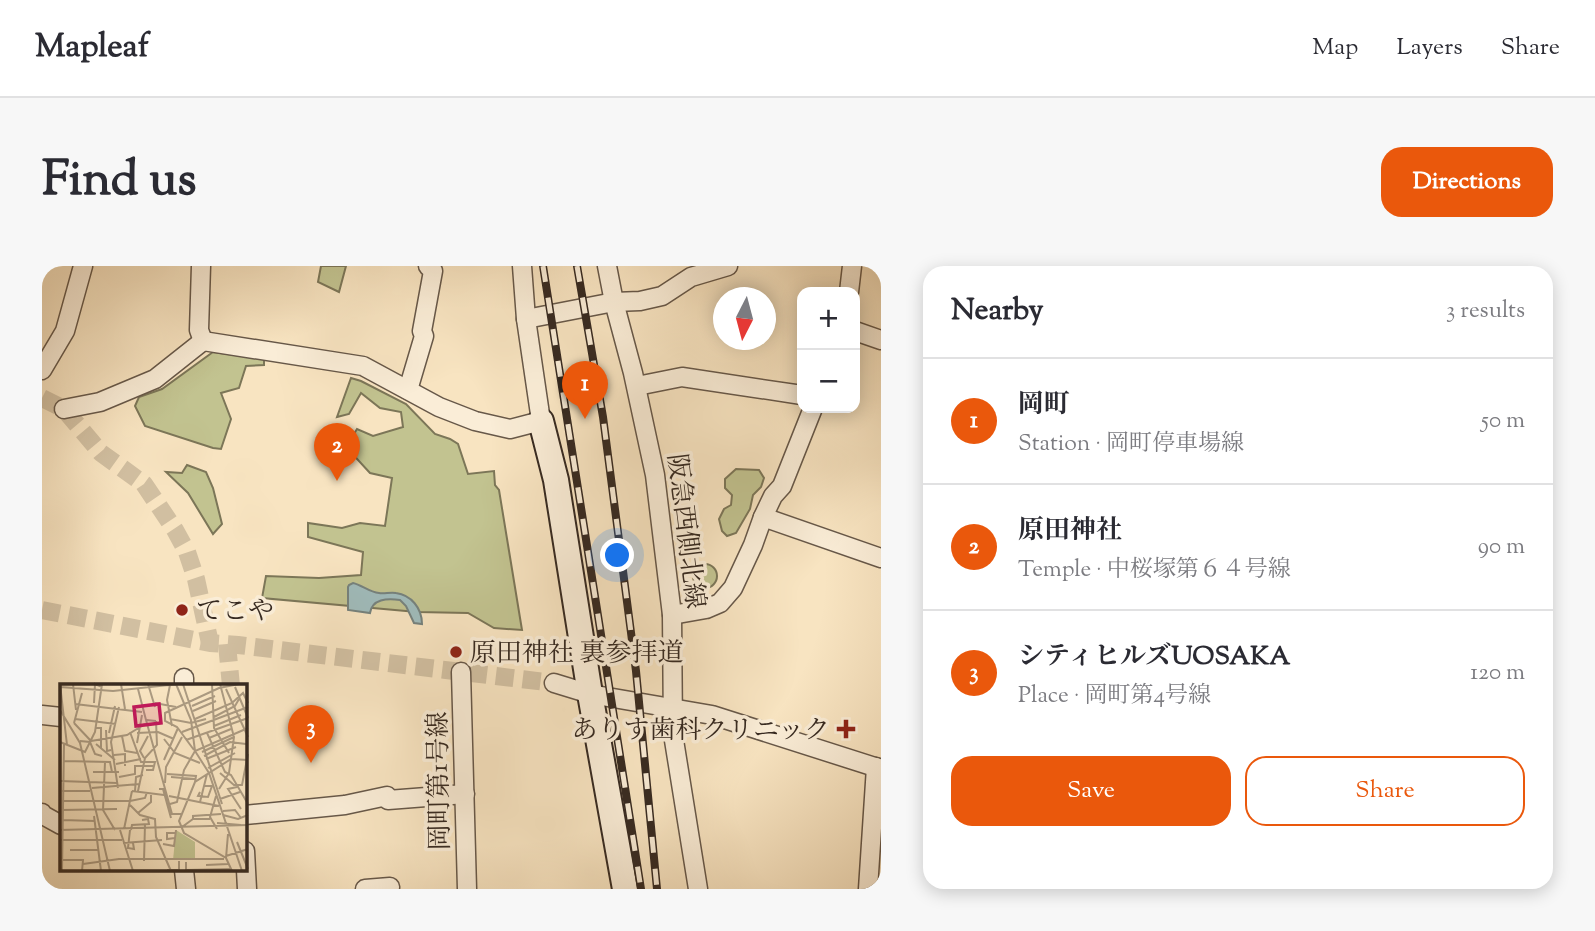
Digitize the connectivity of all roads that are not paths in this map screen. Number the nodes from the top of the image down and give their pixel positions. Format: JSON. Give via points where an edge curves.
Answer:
{"nodes":[{"id":1,"x":83,"y":266,"type":"edge"},
{"id":2,"x":201,"y":266,"type":"edge"},
{"id":3,"x":428,"y":266,"type":"edge"},
{"id":4,"x":522,"y":266,"type":"edge"},
{"id":5,"x":607,"y":266,"type":"edge"},
{"id":6,"x":728,"y":266,"type":"edge"},
{"id":7,"x":852,"y":266,"type":"edge"},
{"id":8,"x":850,"y":287,"type":"edge"},
{"id":9,"x":614,"y":302,"type":"junction"},
{"id":10,"x":526,"y":319,"type":"junction"},
{"id":11,"x":860,"y":333,"type":"edge"},
{"id":12,"x":881,"y":340,"type":"edge"},
{"id":13,"x":203,"y":341,"type":"junction"},
{"id":14,"x":42,"y":370,"type":"edge"},
{"id":15,"x":637,"y":386,"type":"junction"},
{"id":16,"x":408,"y":390,"type":"junction"},
{"id":17,"x":797,"y":394,"type":"edge"},
{"id":18,"x":64,"y":409,"type":"dead end"},
{"id":19,"x":811,"y":413,"type":"edge"},
{"id":20,"x":541,"y":421,"type":"junction"},
{"id":21,"x":762,"y":517,"type":"junction"},
{"id":22,"x":881,"y":558,"type":"edge"},
{"id":23,"x":673,"y":615,"type":"junction"},
{"id":24,"x":461,"y":672,"type":"dead end"},
{"id":25,"x":555,"y":683,"type":"tunnel mouth"},
{"id":26,"x":590,"y":694,"type":"junction"},
{"id":27,"x":672,"y":707,"type":"junction"},
{"id":28,"x":42,"y":715,"type":"edge"},
{"id":29,"x":60,"y":717,"type":"edge"},
{"id":30,"x":878,"y":768,"type":"edge"},
{"id":31,"x":465,"y":794,"type":"junction"},
{"id":32,"x":42,"y":815,"type":"edge"},
{"id":33,"x":247,"y":816,"type":"edge"},
{"id":34,"x":60,"y":824,"type":"edge"},
{"id":35,"x":390,"y":887,"type":"dead end"},
{"id":36,"x":365,"y":889,"type":"edge"},
{"id":37,"x":467,"y":889,"type":"edge"},
{"id":38,"x":625,"y":889,"type":"edge"},
{"id":39,"x":698,"y":889,"type":"edge"},
{"id":40,"x":868,"y":889,"type":"edge"}],
"edges":[{"from":1,"to":14,"type":"street","via":[[65,331]]},
{"from":2,"to":13,"type":"street","via":[[199,330]]},
{"from":3,"to":16,"type":"street","via":[[432,271],[424,336]]},
{"from":4,"to":10,"type":"street"},
{"from":5,"to":9,"type":"street","name":"阪急西側北線"},
{"from":6,"to":9,"type":"street","via":[[691,277],[662,296]]},
{"from":7,"to":8,"type":"street"},
{"from":9,"to":10,"type":"street"},
{"from":9,"to":15,"type":"street","name":"阪急西側北線"},
{"from":10,"to":20,"type":"street"},
{"from":11,"to":12,"type":"street"},
{"from":13,"to":16,"type":"street","via":[[363,366]]},
{"from":13,"to":18,"type":"street","via":[[155,379],[100,402]]},
{"from":15,"to":17,"type":"street","via":[[682,377]]},
{"from":15,"to":23,"type":"street","name":"阪急西側北線","via":[[655,475]]},
{"from":16,"to":20,"type":"street","via":[[475,421],[510,429]]},
{"from":19,"to":21,"type":"street","via":[[782,486]]},
{"from":20,"to":26,"type":"main road","via":[[556,480]]},
{"from":21,"to":22,"type":"street"},
{"from":21,"to":23,"type":"street","via":[[733,589],[720,603]]},
{"from":23,"to":27,"type":"street","name":"阪急西側北線"},
{"from":24,"to":31,"type":"street","name":"岡町第1号線"},
{"from":25,"to":26,"type":"street"},
{"from":26,"to":27,"type":"street"},
{"from":26,"to":38,"type":"main road"},
{"from":27,"to":30,"type":"street","via":[[712,715]]},
{"from":27,"to":39,"type":"street","name":"阪急西側北線"},
{"from":28,"to":29,"type":"street"},
{"from":30,"to":40,"type":"street"},
{"from":31,"to":33,"type":"street","via":[[388,800],[387,796]]},
{"from":31,"to":37,"type":"street","name":"岡町第1号線"},
{"from":32,"to":34,"type":"street"},
{"from":35,"to":36,"type":"street"}]}
